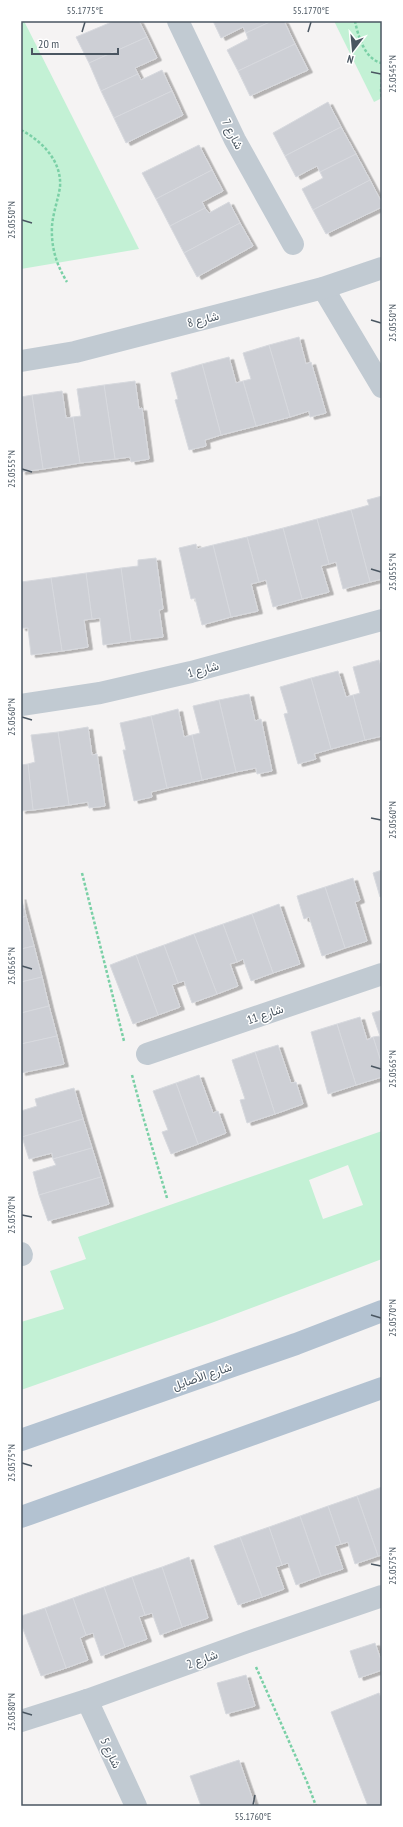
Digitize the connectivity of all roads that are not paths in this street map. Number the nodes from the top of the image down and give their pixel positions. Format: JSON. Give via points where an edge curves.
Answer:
{"nodes":[{"id":1,"x":178,"y":21,"type":"edge"},
{"id":2,"x":294,"y":244,"type":"dead end"},
{"id":3,"x":382,"y":268,"type":"edge"},
{"id":4,"x":323,"y":288,"type":"junction"},
{"id":5,"x":21,"y":361,"type":"edge"},
{"id":6,"x":382,"y":387,"type":"edge"},
{"id":7,"x":382,"y":620,"type":"edge"},
{"id":8,"x":21,"y":705,"type":"edge"},
{"id":9,"x":382,"y":974,"type":"edge"},
{"id":10,"x":147,"y":1054,"type":"dead end"},
{"id":11,"x":382,"y":1311,"type":"edge"},
{"id":12,"x":382,"y":1388,"type":"edge"},
{"id":13,"x":21,"y":1440,"type":"edge"},
{"id":14,"x":21,"y":1517,"type":"edge"},
{"id":15,"x":382,"y":1596,"type":"edge"},
{"id":16,"x":87,"y":1700,"type":"junction"},
{"id":17,"x":21,"y":1721,"type":"edge"},
{"id":18,"x":136,"y":1806,"type":"edge"}],
"edges":[{"from":1,"to":2,"type":"street","name":"شارع 7","via":[[236,140]]},
{"from":3,"to":4,"type":"street","name":"شارع 8"},
{"from":4,"to":5,"type":"street","name":"شارع 8","via":[[75,352]]},
{"from":4,"to":6,"type":"street"},
{"from":7,"to":8,"type":"street","name":"شارع 1","via":[[100,694]]},
{"from":9,"to":10,"type":"street","name":"شارع 11"},
{"from":11,"to":13,"type":"main road","name":"شارع الأصايل","via":[[296,1344]]},
{"from":12,"to":14,"type":"main road"},
{"from":15,"to":16,"type":"street","name":"شارع 2"},
{"from":16,"to":17,"type":"street","name":"شارع 2"},
{"from":16,"to":18,"type":"street","name":"شارع 5"}]}
